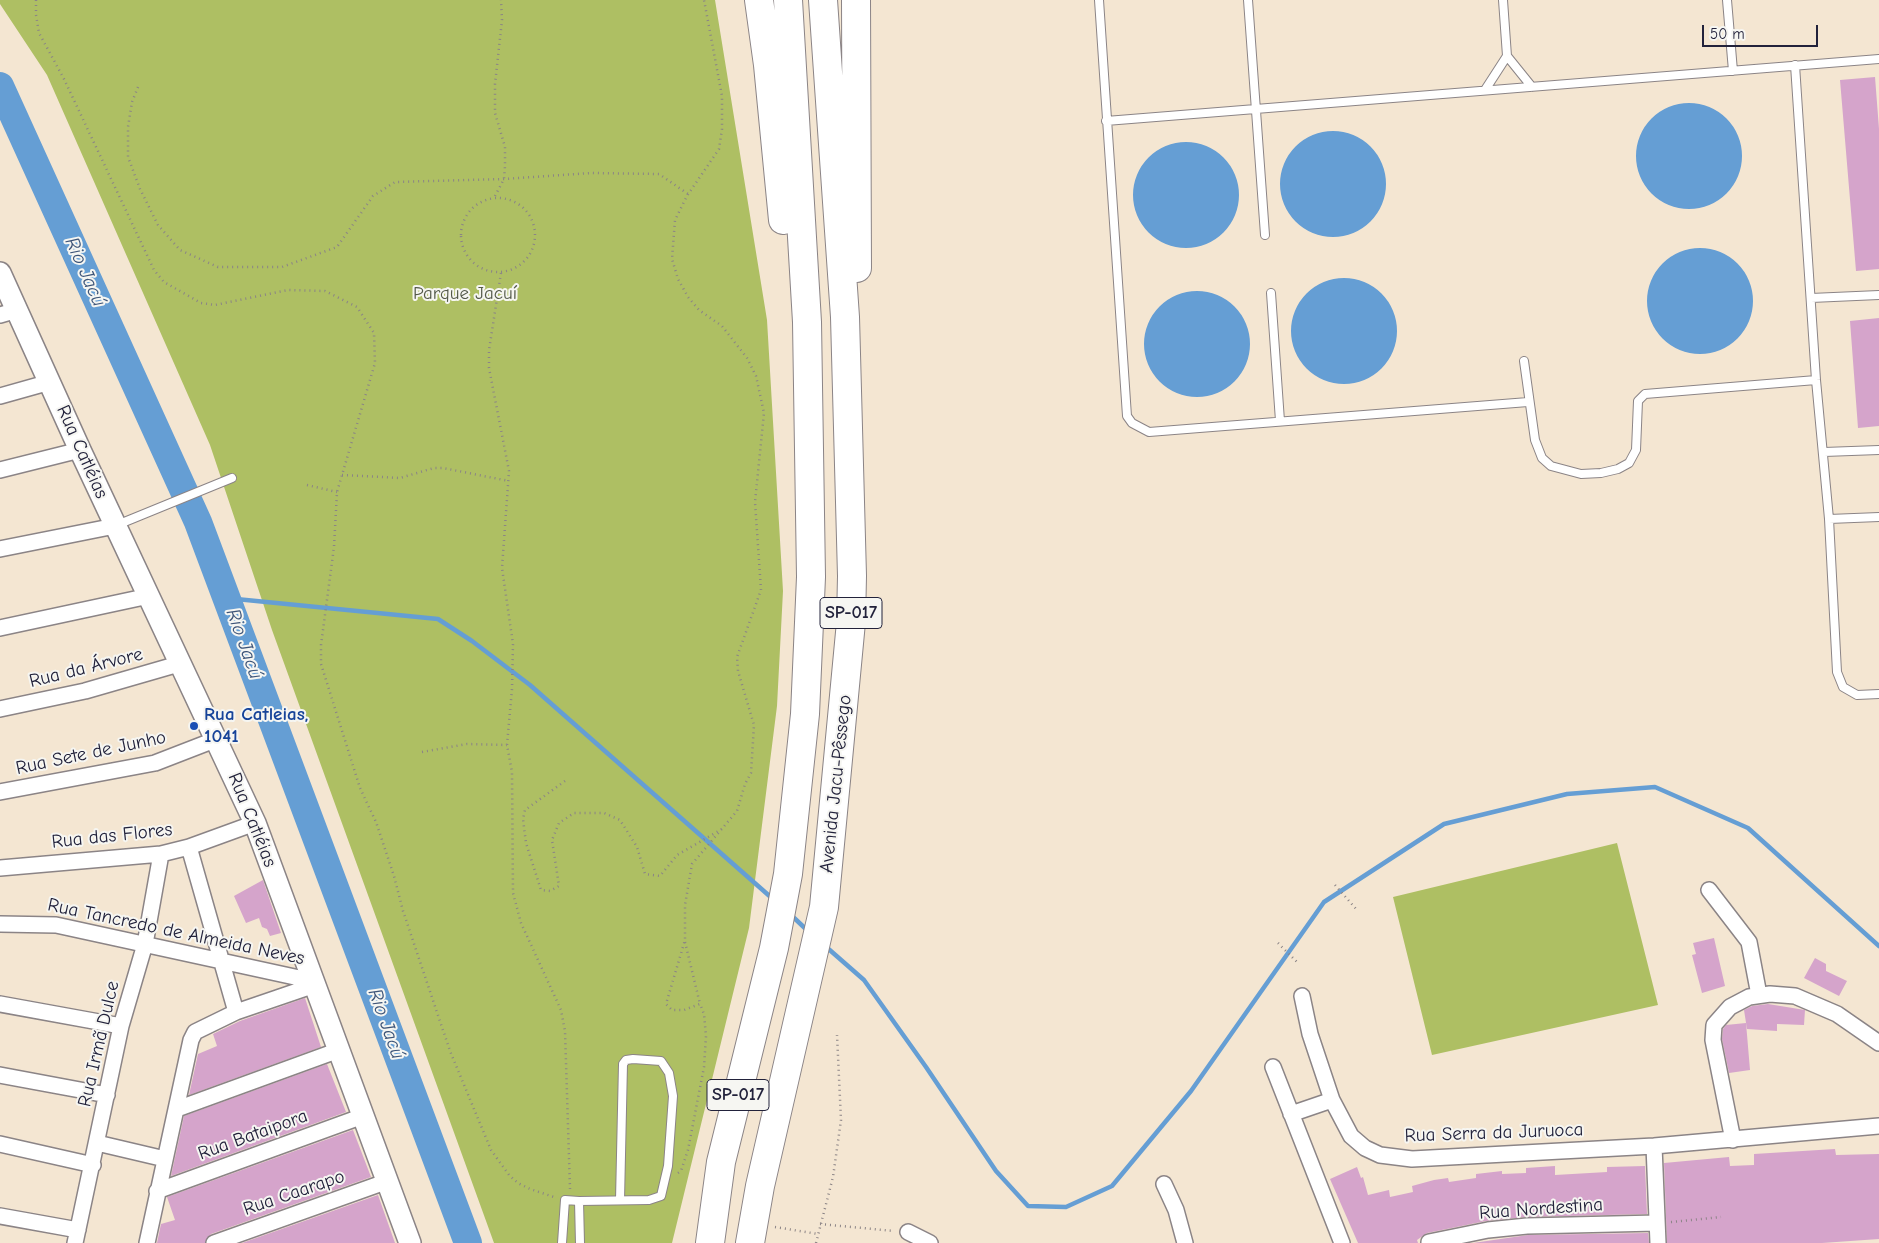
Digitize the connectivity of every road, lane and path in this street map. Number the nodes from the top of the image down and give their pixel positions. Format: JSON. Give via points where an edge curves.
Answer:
{"nodes":[{"id":1,"x":36,"y":0,"type":"edge"},
{"id":2,"x":501,"y":0,"type":"edge"},
{"id":3,"x":704,"y":0,"type":"edge"},
{"id":4,"x":759,"y":0,"type":"edge"},
{"id":5,"x":788,"y":0,"type":"edge"},
{"id":6,"x":823,"y":0,"type":"edge"},
{"id":7,"x":856,"y":0,"type":"edge"},
{"id":8,"x":1099,"y":0,"type":"edge"},
{"id":9,"x":1248,"y":0,"type":"edge"},
{"id":10,"x":1503,"y":0,"type":"edge"},
{"id":11,"x":1727,"y":0,"type":"edge"},
{"id":12,"x":1507,"y":56,"type":"junction"},
{"id":13,"x":1879,"y":59,"type":"edge"},
{"id":14,"x":1795,"y":65,"type":"junction"},
{"id":15,"x":1733,"y":71,"type":"junction"},
{"id":16,"x":138,"y":87,"type":"dead end"},
{"id":17,"x":1532,"y":87,"type":"junction"},
{"id":18,"x":1485,"y":90,"type":"junction"},
{"id":19,"x":1255,"y":109,"type":"junction"},
{"id":20,"x":1106,"y":121,"type":"junction"},
{"id":21,"x":504,"y":179,"type":"junction"},
{"id":22,"x":688,"y":194,"type":"junction"},
{"id":23,"x":495,"y":196,"type":"junction"},
{"id":24,"x":1265,"y":235,"type":"dead end"},
{"id":25,"x":0,"y":273,"type":"edge"},
{"id":26,"x":501,"y":273,"type":"junction"},
{"id":27,"x":1271,"y":293,"type":"dead end"},
{"id":28,"x":1879,"y":295,"type":"edge"},
{"id":29,"x":1811,"y":298,"type":"junction"},
{"id":30,"x":9,"y":312,"type":"edge"},
{"id":31,"x":845,"y":317,"type":"junction"},
{"id":32,"x":807,"y":322,"type":"junction"},
{"id":33,"x":1524,"y":361,"type":"dead end"},
{"id":34,"x":1816,"y":380,"type":"junction"},
{"id":35,"x":50,"y":382,"type":"junction"},
{"id":36,"x":0,"y":396,"type":"edge"},
{"id":37,"x":1528,"y":402,"type":"junction"},
{"id":38,"x":1280,"y":421,"type":"junction"},
{"id":39,"x":80,"y":450,"type":"junction"},
{"id":40,"x":1879,"y":450,"type":"edge"},
{"id":41,"x":1824,"y":452,"type":"junction"},
{"id":42,"x":0,"y":470,"type":"edge"},
{"id":43,"x":342,"y":475,"type":"junction"},
{"id":44,"x":229,"y":479,"type":"dead end"},
{"id":45,"x":509,"y":481,"type":"junction"},
{"id":46,"x":307,"y":485,"type":"dead end"},
{"id":47,"x":337,"y":492,"type":"junction"},
{"id":48,"x":1879,"y":517,"type":"edge"},
{"id":49,"x":1829,"y":519,"type":"junction"},
{"id":50,"x":115,"y":526,"type":"junction"},
{"id":51,"x":0,"y":549,"type":"edge"},
{"id":52,"x":149,"y":596,"type":"junction"},
{"id":53,"x":0,"y":628,"type":"edge"},
{"id":54,"x":182,"y":663,"type":"junction"},
{"id":55,"x":1879,"y":694,"type":"edge"},
{"id":56,"x":0,"y":709,"type":"edge"},
{"id":57,"x":217,"y":739,"type":"junction"},
{"id":58,"x":507,"y":746,"type":"junction"},
{"id":59,"x":422,"y":752,"type":"dead end"},
{"id":60,"x":565,"y":781,"type":"dead end"},
{"id":61,"x":0,"y":792,"type":"edge"},
{"id":62,"x":255,"y":823,"type":"junction"},
{"id":63,"x":725,"y":826,"type":"junction"},
{"id":64,"x":189,"y":847,"type":"junction"},
{"id":65,"x":161,"y":854,"type":"junction"},
{"id":66,"x":0,"y":868,"type":"edge"},
{"id":67,"x":1335,"y":885,"type":"dead end"},
{"id":68,"x":1710,"y":890,"type":"dead end"},
{"id":69,"x":1357,"y":910,"type":"dead end"},
{"id":70,"x":0,"y":924,"type":"edge"},
{"id":71,"x":685,"y":940,"type":"junction"},
{"id":72,"x":1278,"y":943,"type":"dead end"},
{"id":73,"x":145,"y":944,"type":"junction"},
{"id":74,"x":223,"y":962,"type":"junction"},
{"id":75,"x":1298,"y":962,"type":"dead end"},
{"id":76,"x":314,"y":983,"type":"junction"},
{"id":77,"x":1759,"y":995,"type":"junction"},
{"id":78,"x":1302,"y":996,"type":"dead end"},
{"id":79,"x":0,"y":1004,"type":"edge"},
{"id":80,"x":700,"y":1004,"type":"junction"},
{"id":81,"x":236,"y":1012,"type":"junction"},
{"id":82,"x":121,"y":1026,"type":"junction"},
{"id":83,"x":837,"y":1035,"type":"dead end"},
{"id":84,"x":1879,"y":1043,"type":"edge"},
{"id":85,"x":339,"y":1050,"type":"junction"},
{"id":86,"x":1273,"y":1067,"type":"dead end"},
{"id":87,"x":0,"y":1074,"type":"edge"},
{"id":88,"x":107,"y":1095,"type":"junction"},
{"id":89,"x":1332,"y":1100,"type":"junction"},
{"id":90,"x":177,"y":1109,"type":"junction"},
{"id":91,"x":1291,"y":1114,"type":"junction"},
{"id":92,"x":363,"y":1116,"type":"junction"},
{"id":93,"x":1879,"y":1126,"type":"edge"},
{"id":94,"x":1733,"y":1140,"type":"junction"},
{"id":95,"x":0,"y":1144,"type":"edge"},
{"id":96,"x":97,"y":1144,"type":"junction"},
{"id":97,"x":1654,"y":1146,"type":"junction"},
{"id":98,"x":165,"y":1159,"type":"junction"},
{"id":99,"x":721,"y":1162,"type":"junction"},
{"id":100,"x":93,"y":1164,"type":"junction"},
{"id":101,"x":388,"y":1181,"type":"junction"},
{"id":102,"x":1164,"y":1184,"type":"dead end"},
{"id":103,"x":664,"y":1185,"type":"junction"},
{"id":104,"x":157,"y":1191,"type":"junction"},
{"id":105,"x":620,"y":1200,"type":"junction"},
{"id":106,"x":571,"y":1201,"type":"junction"},
{"id":107,"x":0,"y":1216,"type":"edge"},
{"id":108,"x":1721,"y":1217,"type":"dead end"},
{"id":109,"x":1657,"y":1223,"type":"junction"},
{"id":110,"x":820,"y":1224,"type":"junction"},
{"id":111,"x":908,"y":1232,"type":"joint"},
{"id":112,"x":818,"y":1234,"type":"junction"},
{"id":113,"x":77,"y":1236,"type":"edge"},
{"id":114,"x":758,"y":1237,"type":"edge"},
{"id":115,"x":1429,"y":1242,"type":"edge"},
{"id":116,"x":147,"y":1243,"type":"edge"},
{"id":117,"x":214,"y":1243,"type":"edge"},
{"id":118,"x":410,"y":1243,"type":"edge"},
{"id":119,"x":562,"y":1243,"type":"edge"},
{"id":120,"x":580,"y":1243,"type":"edge"},
{"id":121,"x":695,"y":1243,"type":"edge"},
{"id":122,"x":710,"y":1243,"type":"edge"},
{"id":123,"x":816,"y":1243,"type":"edge"},
{"id":124,"x":930,"y":1243,"type":"edge"},
{"id":125,"x":1185,"y":1243,"type":"edge"},
{"id":126,"x":1342,"y":1243,"type":"edge"},
{"id":127,"x":1658,"y":1243,"type":"edge"}],
"edges":[{"from":1,"to":43,"type":"path","via":[[39,33],[64,78],[154,270],[164,282],[201,303],[214,305],[288,290],[325,291],[357,307],[368,322],[374,333],[375,363]]},
{"from":2,"to":21,"type":"path","via":[[495,113],[505,146]]},
{"from":3,"to":22,"type":"path","via":[[722,96],[722,129],[719,149]]},
{"from":4,"to":32,"type":"highway","via":[[788,282]]},
{"from":5,"to":32,"type":"highway","name":"Avenida Jacu-Pêssego"},
{"from":6,"to":31,"type":"highway","name":"Avenida Jacu-Pêssego"},
{"from":7,"to":31,"type":"highway","via":[[858,233],[856,287]]},
{"from":8,"to":20,"type":"lane"},
{"from":9,"to":19,"type":"lane"},
{"from":10,"to":12,"type":"lane"},
{"from":11,"to":15,"type":"lane"},
{"from":12,"to":17,"type":"lane"},
{"from":12,"to":18,"type":"lane"},
{"from":13,"to":14,"type":"lane"},
{"from":14,"to":15,"type":"lane"},
{"from":14,"to":29,"type":"lane"},
{"from":15,"to":17,"type":"lane"},
{"from":16,"to":21,"type":"path","via":[[128,127],[128,157],[140,189],[158,225],[180,250],[218,267],[282,267],[337,247],[373,196],[395,182]]},
{"from":17,"to":18,"type":"lane"},
{"from":18,"to":19,"type":"lane"},
{"from":19,"to":20,"type":"lane"},
{"from":19,"to":24,"type":"lane"},
{"from":20,"to":38,"type":"lane","via":[[1127,416],[1139,429],[1149,432]]},
{"from":21,"to":22,"type":"path","via":[[659,174]]},
{"from":21,"to":23,"type":"path"},
{"from":22,"to":63,"type":"path","via":[[675,220],[672,244],[678,280],[699,310],[722,326],[747,358],[756,376],[764,413],[755,502],[761,590],[737,657],[755,737],[751,773],[737,811]]},
{"from":23,"to":26,"type":"path","via":[[473,206],[460,226],[462,249],[478,267]]},
{"from":23,"to":26,"type":"path","via":[[518,202],[534,220],[536,244],[523,264]]},
{"from":25,"to":30,"type":"street","name":"Rua Catléias"},
{"from":26,"to":45,"type":"path","via":[[489,368],[506,448]]},
{"from":27,"to":38,"type":"lane"},
{"from":28,"to":29,"type":"lane"},
{"from":29,"to":34,"type":"lane"},
{"from":30,"to":35,"type":"street","name":"Rua Catléias"},
{"from":31,"to":114,"type":"highway","name":"Avenida Jacu-Pêssego","number":"SP-017","via":[[852,576],[842,723],[824,907],[760,1186]]},
{"from":32,"to":99,"type":"highway","name":"Avenida Jacu-Pêssego","number":"SP-017","via":[[812,577],[805,714],[788,874],[774,948]]},
{"from":33,"to":37,"type":"lane"},
{"from":34,"to":37,"type":"lane","via":[[1645,394],[1638,401],[1636,450],[1628,463],[1601,473],[1581,474],[1563,470],[1542,458]]},
{"from":34,"to":41,"type":"lane"},
{"from":35,"to":36,"type":"street"},
{"from":35,"to":39,"type":"street","name":"Rua Catléias"},
{"from":37,"to":38,"type":"lane"},
{"from":39,"to":42,"type":"street"},
{"from":39,"to":50,"type":"street","name":"Rua Catléias"},
{"from":40,"to":41,"type":"lane"},
{"from":41,"to":49,"type":"lane"},
{"from":43,"to":45,"type":"path","via":[[400,478],[443,468]]},
{"from":43,"to":47,"type":"path"},
{"from":44,"to":50,"type":"lane"},
{"from":45,"to":58,"type":"path","via":[[502,568],[513,644]]},
{"from":46,"to":47,"type":"path"},
{"from":47,"to":106,"type":"path","via":[[321,664],[360,788],[376,822],[450,1051],[490,1150],[518,1183]]},
{"from":48,"to":49,"type":"lane"},
{"from":49,"to":55,"type":"lane","via":[[1837,672],[1843,687],[1857,695]]},
{"from":50,"to":51,"type":"street"},
{"from":50,"to":52,"type":"street","name":"Rua Catléias"},
{"from":52,"to":53,"type":"street"},
{"from":52,"to":54,"type":"street","name":"Rua Catléias"},
{"from":54,"to":56,"type":"street","name":"Rua da Árvore","via":[[85,691]]},
{"from":54,"to":57,"type":"street","name":"Rua Catléias"},
{"from":57,"to":61,"type":"street","name":"Rua Sete de Junho","via":[[155,763]]},
{"from":57,"to":62,"type":"street","name":"Rua Catléias"},
{"from":58,"to":59,"type":"path","via":[[467,744]]},
{"from":58,"to":106,"type":"path","via":[[512,772],[514,893],[521,923],[561,1010],[565,1031]]},
{"from":60,"to":63,"type":"path","via":[[525,810],[523,819],[526,843],[541,890],[550,891],[559,886],[552,840],[559,824],[574,814],[604,813],[620,820],[636,847],[645,874],[660,876],[677,854]]},
{"from":62,"to":64,"type":"street","name":"Rua das Flores"},
{"from":62,"to":76,"type":"street","name":"Rua Catléias"},
{"from":63,"to":71,"type":"path","via":[[692,864],[685,905]]},
{"from":64,"to":65,"type":"street","name":"Rua das Flores"},
{"from":64,"to":74,"type":"street"},
{"from":65,"to":66,"type":"street","name":"Rua das Flores"},
{"from":65,"to":73,"type":"street","name":"Rua Irmã Dulce"},
{"from":67,"to":69,"type":"path"},
{"from":68,"to":77,"type":"street","via":[[1750,942]]},
{"from":70,"to":73,"type":"street","name":"Rua Tancredo de Almeida Neves","via":[[56,925]]},
{"from":71,"to":80,"type":"path"},
{"from":71,"to":80,"type":"path","via":[[666,1004],[672,1010],[684,1010]]},
{"from":72,"to":75,"type":"path"},
{"from":73,"to":74,"type":"street","name":"Rua Tancredo de Almeida Neves"},
{"from":73,"to":82,"type":"street","name":"Rua Irmã Dulce"},
{"from":74,"to":76,"type":"street","name":"Rua Tancredo de Almeida Neves"},
{"from":74,"to":81,"type":"street"},
{"from":76,"to":81,"type":"street"},
{"from":76,"to":85,"type":"street","name":"Rua Catléias"},
{"from":77,"to":84,"type":"street","via":[[1795,996],[1837,1014]]},
{"from":77,"to":94,"type":"street","via":[[1730,1007],[1714,1025],[1712,1040]]},
{"from":78,"to":89,"type":"street","name":"Rua Serra da Juruoca","via":[[1310,1034]]},
{"from":79,"to":82,"type":"street"},
{"from":80,"to":103,"type":"path","via":[[706,1036],[704,1067],[688,1150],[681,1171]]},
{"from":81,"to":90,"type":"street","via":[[195,1032]]},
{"from":82,"to":88,"type":"street","name":"Rua Irmã Dulce"},
{"from":83,"to":110,"type":"path","via":[[841,1120],[833,1177]]},
{"from":85,"to":90,"type":"street"},
{"from":85,"to":92,"type":"street","name":"Rua Catléias"},
{"from":86,"to":91,"type":"street"},
{"from":87,"to":88,"type":"street"},
{"from":88,"to":96,"type":"street","name":"Rua Irmã Dulce"},
{"from":89,"to":91,"type":"street"},
{"from":89,"to":97,"type":"street","name":"Rua Serra da Juruoca","via":[[1351,1136],[1380,1155],[1412,1159]]},
{"from":90,"to":98,"type":"street"},
{"from":91,"to":126,"type":"street"},
{"from":92,"to":101,"type":"street","name":"Rua Catléias"},
{"from":92,"to":104,"type":"street","name":"Rua Bataipora"},
{"from":93,"to":94,"type":"street","name":"Rua Serra da Juruoca"},
{"from":94,"to":97,"type":"street","name":"Rua Serra da Juruoca"},
{"from":95,"to":100,"type":"street"},
{"from":96,"to":98,"type":"street"},
{"from":96,"to":100,"type":"street","name":"Rua Irmã Dulce"},
{"from":97,"to":109,"type":"street"},
{"from":98,"to":104,"type":"street"},
{"from":99,"to":121,"type":"highway"},
{"from":99,"to":122,"type":"highway","name":"Avenida Jacu-Pêssego","number":"SP-017"},
{"from":100,"to":113,"type":"street","name":"Rua Irmã Dulce"},
{"from":101,"to":117,"type":"street","name":"Rua Caarapo"},
{"from":101,"to":118,"type":"street","name":"Rua Catléias"},
{"from":102,"to":125,"type":"street","via":[[1176,1210]]},
{"from":103,"to":105,"type":"lane","via":[[659,1198]]},
{"from":103,"to":105,"type":"lane","via":[[672,1130],[670,1073],[661,1061],[629,1060],[622,1067]]},
{"from":104,"to":116,"type":"street"},
{"from":105,"to":106,"type":"lane"},
{"from":106,"to":119,"type":"lane"},
{"from":106,"to":120,"type":"lane"},
{"from":107,"to":113,"type":"street"},
{"from":108,"to":109,"type":"path"},
{"from":109,"to":115,"type":"street","name":"Rua Nordestina","via":[[1527,1226]]},
{"from":109,"to":127,"type":"street"},
{"from":110,"to":111,"type":"path"},
{"from":110,"to":112,"type":"path"},
{"from":111,"to":124,"type":"street"},
{"from":112,"to":114,"type":"path"},
{"from":112,"to":123,"type":"path"}]}
